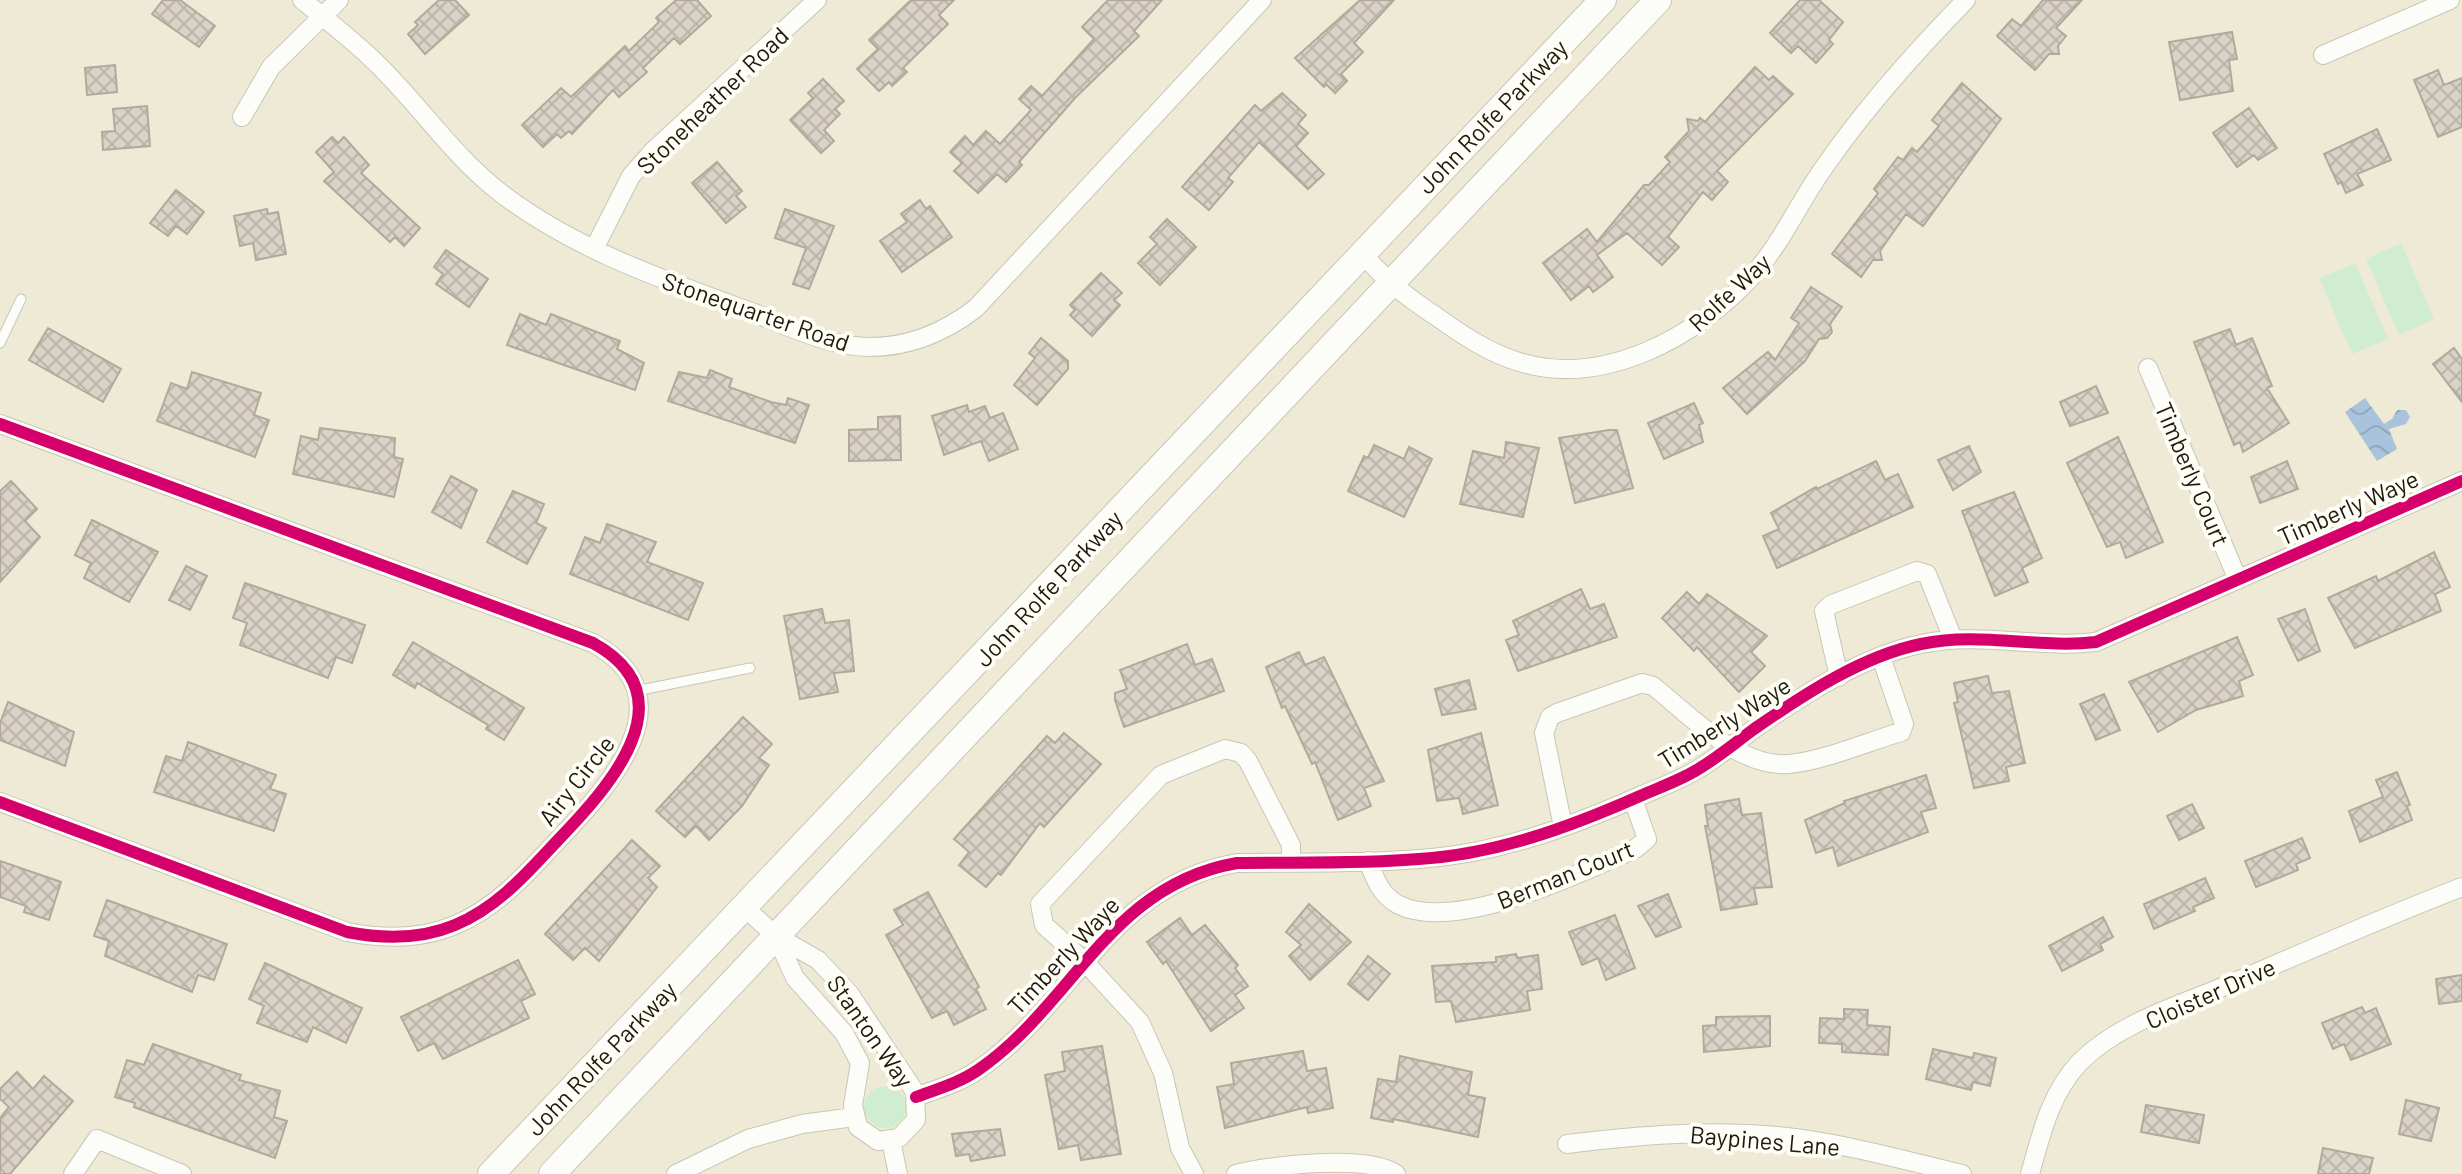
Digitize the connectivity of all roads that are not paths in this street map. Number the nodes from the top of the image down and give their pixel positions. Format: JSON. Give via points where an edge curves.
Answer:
{"nodes":[{"id":1,"x":302,"y":0,"type":"edge"},
{"id":2,"x":339,"y":0,"type":"edge"},
{"id":3,"x":817,"y":0,"type":"edge"},
{"id":4,"x":1262,"y":0,"type":"edge"},
{"id":5,"x":1603,"y":0,"type":"edge"},
{"id":6,"x":1658,"y":0,"type":"edge"},
{"id":7,"x":1966,"y":0,"type":"edge"},
{"id":8,"x":2450,"y":0,"type":"edge"},
{"id":9,"x":322,"y":16,"type":"junction"},
{"id":10,"x":2323,"y":55,"type":"dead end"},
{"id":11,"x":242,"y":117,"type":"dead end"},
{"id":12,"x":594,"y":249,"type":"junction"},
{"id":13,"x":1362,"y":253,"type":"junction"},
{"id":14,"x":1390,"y":285,"type":"junction"},
{"id":15,"x":21,"y":299,"type":"dead end"},
{"id":16,"x":0,"y":343,"type":"edge"},
{"id":17,"x":2148,"y":368,"type":"dead end"},
{"id":18,"x":0,"y":424,"type":"edge"},
{"id":19,"x":2462,"y":481,"type":"edge"},
{"id":20,"x":2238,"y":580,"type":"junction"},
{"id":21,"x":1953,"y":639,"type":"junction"},
{"id":22,"x":1881,"y":657,"type":"junction"},
{"id":23,"x":750,"y":668,"type":"dead end"},
{"id":24,"x":1839,"y":677,"type":"junction"},
{"id":25,"x":635,"y":691,"type":"junction"},
{"id":26,"x":1730,"y":746,"type":"junction"},
{"id":27,"x":1633,"y":799,"type":"junction"},
{"id":28,"x":0,"y":802,"type":"edge"},
{"id":29,"x":1563,"y":827,"type":"junction"},
{"id":30,"x":1368,"y":861,"type":"junction"},
{"id":31,"x":1291,"y":862,"type":"junction"},
{"id":32,"x":2462,"y":887,"type":"edge"},
{"id":33,"x":744,"y":907,"type":"junction"},
{"id":34,"x":776,"y":936,"type":"junction"},
{"id":35,"x":1084,"y":961,"type":"junction"},
{"id":36,"x":916,"y":1097,"type":"junction"},
{"id":37,"x":854,"y":1117,"type":"junction"},
{"id":38,"x":891,"y":1141,"type":"junction"},
{"id":39,"x":1567,"y":1144,"type":"dead end"},
{"id":40,"x":73,"y":1174,"type":"edge"},
{"id":41,"x":182,"y":1174,"type":"edge"},
{"id":42,"x":491,"y":1174,"type":"edge"},
{"id":43,"x":552,"y":1174,"type":"edge"},
{"id":44,"x":676,"y":1174,"type":"edge"},
{"id":45,"x":898,"y":1174,"type":"edge"},
{"id":46,"x":1194,"y":1174,"type":"edge"},
{"id":47,"x":1236,"y":1174,"type":"edge"},
{"id":48,"x":1396,"y":1174,"type":"edge"},
{"id":49,"x":1962,"y":1174,"type":"edge"},
{"id":50,"x":2030,"y":1174,"type":"edge"}],
"edges":[{"from":1,"to":9,"type":"street","name":"Stonequarter Road"},
{"from":2,"to":9,"type":"street"},
{"from":3,"to":12,"type":"street","name":"Stoneheather Road","via":[[654,150],[631,176]]},
{"from":4,"to":12,"type":"street","name":"Stonequarter Road","via":[[992,294],[954,325],[920,340],[869,347],[838,343]]},
{"from":5,"to":13,"type":"main road","name":"John Rolfe Parkway"},
{"from":6,"to":14,"type":"main road","name":"John Rolfe Parkway"},
{"from":7,"to":14,"type":"street","name":"Rolfe Way","via":[[1922,44],[1825,165],[1751,278],[1709,317],[1655,350],[1590,366],[1522,363],[1465,337]]},
{"from":8,"to":10,"type":"street"},
{"from":9,"to":11,"type":"street","via":[[271,67]]},
{"from":9,"to":12,"type":"street","name":"Stonequarter Road","via":[[374,60],[478,174],[545,224]]},
{"from":13,"to":14,"type":"street","name":"Rolfe Way"},
{"from":13,"to":33,"type":"main road","name":"John Rolfe Parkway"},
{"from":14,"to":34,"type":"main road","name":"John Rolfe Parkway"},
{"from":15,"to":16,"type":"lane"},
{"from":17,"to":20,"type":"street","name":"Timberly Court"},
{"from":18,"to":25,"type":"street","via":[[593,643],[626,666]]},
{"from":19,"to":20,"type":"street","name":"Timberly Waye"},
{"from":20,"to":21,"type":"street","name":"Timberly Waye","via":[[2096,642]]},
{"from":21,"to":22,"type":"street","name":"Timberly Waye"},
{"from":21,"to":24,"type":"street","via":[[1927,574],[1917,571],[1824,611]]},
{"from":22,"to":24,"type":"street","name":"Timberly Waye"},
{"from":22,"to":26,"type":"street","via":[[1904,724],[1901,732],[1791,764],[1753,758]]},
{"from":23,"to":25,"type":"lane"},
{"from":24,"to":26,"type":"street","name":"Timberly Waye"},
{"from":25,"to":28,"type":"street","name":"Airy Circle","via":[[632,747],[581,816],[507,894],[435,932],[377,938],[347,932]]},
{"from":26,"to":27,"type":"street","name":"Timberly Waye","via":[[1695,771]]},
{"from":26,"to":29,"type":"street","via":[[1642,683],[1557,713],[1544,733]]},
{"from":27,"to":29,"type":"street","name":"Timberly Waye"},
{"from":27,"to":30,"type":"street","name":"Berman Court","via":[[1647,839],[1635,849],[1527,894],[1489,904],[1452,910],[1408,908],[1385,894]]},
{"from":29,"to":30,"type":"street","name":"Timberly Waye","via":[[1495,847]]},
{"from":30,"to":31,"type":"street","name":"Timberly Waye"},
{"from":31,"to":35,"type":"street","name":"Timberly Waye","via":[[1215,867],[1170,886],[1122,920]]},
{"from":31,"to":35,"type":"street","via":[[1291,845],[1241,753],[1225,749],[1176,767],[1147,787],[1040,904],[1044,925]]},
{"from":32,"to":50,"type":"street","name":"Cloister Drive","via":[[2168,1010],[2101,1044],[2056,1095]]},
{"from":33,"to":34,"type":"street","name":"Stanton Way"},
{"from":33,"to":42,"type":"main road","name":"John Rolfe Parkway"},
{"from":34,"to":36,"type":"street","name":"Stanton Way","via":[[818,960],[849,993]]},
{"from":34,"to":37,"type":"street","name":"Stanton Way","via":[[795,978],[844,1033],[860,1063]]},
{"from":34,"to":43,"type":"main road","name":"John Rolfe Parkway"},
{"from":35,"to":36,"type":"street","name":"Timberly Waye","via":[[993,1058],[961,1080]]},
{"from":35,"to":46,"type":"street","via":[[1140,1022],[1163,1073],[1180,1148]]},
{"from":36,"to":38,"type":"street","name":"Stanton Way","via":[[913,1127]]},
{"from":37,"to":38,"type":"street","via":[[864,1134]]},
{"from":37,"to":44,"type":"street","via":[[748,1139]]},
{"from":38,"to":45,"type":"street"},
{"from":39,"to":49,"type":"street","name":"Baypines Lane","via":[[1678,1132],[1747,1134],[1856,1148]]},
{"from":40,"to":41,"type":"street","via":[[97,1139]]},
{"from":47,"to":48,"type":"street","via":[[1315,1163]]}]}
